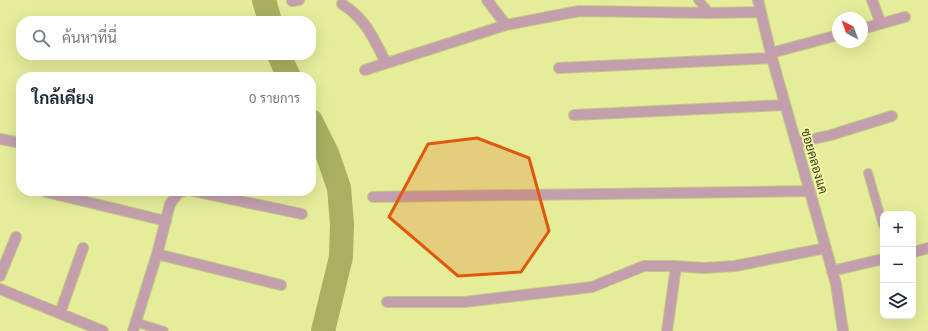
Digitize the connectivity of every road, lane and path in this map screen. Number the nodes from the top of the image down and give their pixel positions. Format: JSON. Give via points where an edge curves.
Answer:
{"nodes":[{"id":1,"x":487,"y":0,"type":"edge"},
{"id":2,"x":698,"y":0,"type":"edge"},
{"id":3,"x":758,"y":0,"type":"edge"},
{"id":4,"x":872,"y":0,"type":"edge"},
{"id":5,"x":342,"y":4,"type":"dead end"},
{"id":6,"x":760,"y":12,"type":"junction"},
{"id":7,"x":710,"y":13,"type":"junction"},
{"id":8,"x":905,"y":17,"type":"dead end"},
{"id":9,"x":881,"y":24,"type":"junction"},
{"id":10,"x":506,"y":25,"type":"junction"},
{"id":11,"x":868,"y":27,"type":"edge"},
{"id":12,"x":832,"y":37,"type":"edge"},
{"id":13,"x":772,"y":55,"type":"junction"},
{"id":14,"x":386,"y":63,"type":"junction"},
{"id":15,"x":560,"y":68,"type":"dead end"},
{"id":16,"x":365,"y":70,"type":"dead end"},
{"id":17,"x":785,"y":104,"type":"junction"},
{"id":18,"x":574,"y":115,"type":"dead end"},
{"id":19,"x":892,"y":116,"type":"dead end"},
{"id":20,"x":0,"y":139,"type":"edge"},
{"id":21,"x":16,"y":142,"type":"edge"},
{"id":22,"x":796,"y":144,"type":"junction"},
{"id":23,"x":868,"y":173,"type":"dead end"},
{"id":24,"x":810,"y":191,"type":"junction"},
{"id":25,"x":63,"y":196,"type":"edge"},
{"id":26,"x":176,"y":196,"type":"edge"},
{"id":27,"x":217,"y":196,"type":"edge"},
{"id":28,"x":373,"y":197,"type":"dead end"},
{"id":29,"x":302,"y":214,"type":"dead end"},
{"id":30,"x":880,"y":215,"type":"edge"},
{"id":31,"x":166,"y":221,"type":"junction"},
{"id":32,"x":16,"y":237,"type":"dead end"},
{"id":33,"x":83,"y":248,"type":"dead end"},
{"id":34,"x":826,"y":248,"type":"junction"},
{"id":35,"x":928,"y":248,"type":"edge"},
{"id":36,"x":916,"y":251,"type":"edge"},
{"id":37,"x":157,"y":254,"type":"junction"},
{"id":38,"x":880,"y":260,"type":"edge"},
{"id":39,"x":676,"y":266,"type":"junction"},
{"id":40,"x":832,"y":271,"type":"junction"},
{"id":41,"x":0,"y":276,"type":"edge"},
{"id":42,"x":281,"y":286,"type":"dead end"},
{"id":43,"x":0,"y":289,"type":"edge"},
{"id":44,"x":387,"y":302,"type":"dead end"},
{"id":45,"x":60,"y":313,"type":"junction"},
{"id":46,"x":134,"y":327,"type":"edge"},
{"id":47,"x":103,"y":331,"type":"edge"},
{"id":48,"x":164,"y":331,"type":"edge"},
{"id":49,"x":667,"y":331,"type":"edge"},
{"id":50,"x":843,"y":331,"type":"edge"}],
"edges":[{"from":1,"to":10,"type":"street"},
{"from":2,"to":7,"type":"lane"},
{"from":3,"to":6,"type":"street","name":"ซอยคลองแค"},
{"from":4,"to":9,"type":"street"},
{"from":5,"to":14,"type":"street","via":[[354,11],[364,22]]},
{"from":6,"to":7,"type":"street"},
{"from":6,"to":13,"type":"street","name":"ซอยคลองแค"},
{"from":7,"to":10,"type":"street","via":[[579,12]]},
{"from":8,"to":9,"type":"street"},
{"from":9,"to":11,"type":"street"},
{"from":10,"to":14,"type":"street"},
{"from":12,"to":13,"type":"street"},
{"from":13,"to":15,"type":"street"},
{"from":13,"to":17,"type":"street","name":"ซอยคลองแค"},
{"from":14,"to":16,"type":"street"},
{"from":17,"to":18,"type":"street"},
{"from":17,"to":22,"type":"street","name":"ซอยคลองแค"},
{"from":19,"to":22,"type":"street"},
{"from":20,"to":21,"type":"street"},
{"from":22,"to":24,"type":"street","name":"ซอยคลองแค"},
{"from":23,"to":30,"type":"lane"},
{"from":24,"to":28,"type":"street"},
{"from":24,"to":34,"type":"street","name":"ซอยคลองแค"},
{"from":25,"to":31,"type":"street"},
{"from":26,"to":31,"type":"street","via":[[170,204]]},
{"from":27,"to":29,"type":"street"},
{"from":31,"to":37,"type":"street"},
{"from":32,"to":41,"type":"street"},
{"from":33,"to":45,"type":"street"},
{"from":34,"to":39,"type":"street","via":[[735,266]]},
{"from":34,"to":40,"type":"street","name":"ซอยคลองแค"},
{"from":35,"to":36,"type":"street"},
{"from":37,"to":42,"type":"street"},
{"from":37,"to":46,"type":"street"},
{"from":38,"to":40,"type":"street"},
{"from":39,"to":44,"type":"street","via":[[644,266],[592,287],[464,302]]},
{"from":39,"to":49,"type":"street"},
{"from":40,"to":50,"type":"street","name":"ซอยคลองแค"},
{"from":43,"to":45,"type":"street"},
{"from":45,"to":47,"type":"street"},
{"from":46,"to":48,"type":"lane"}]}
